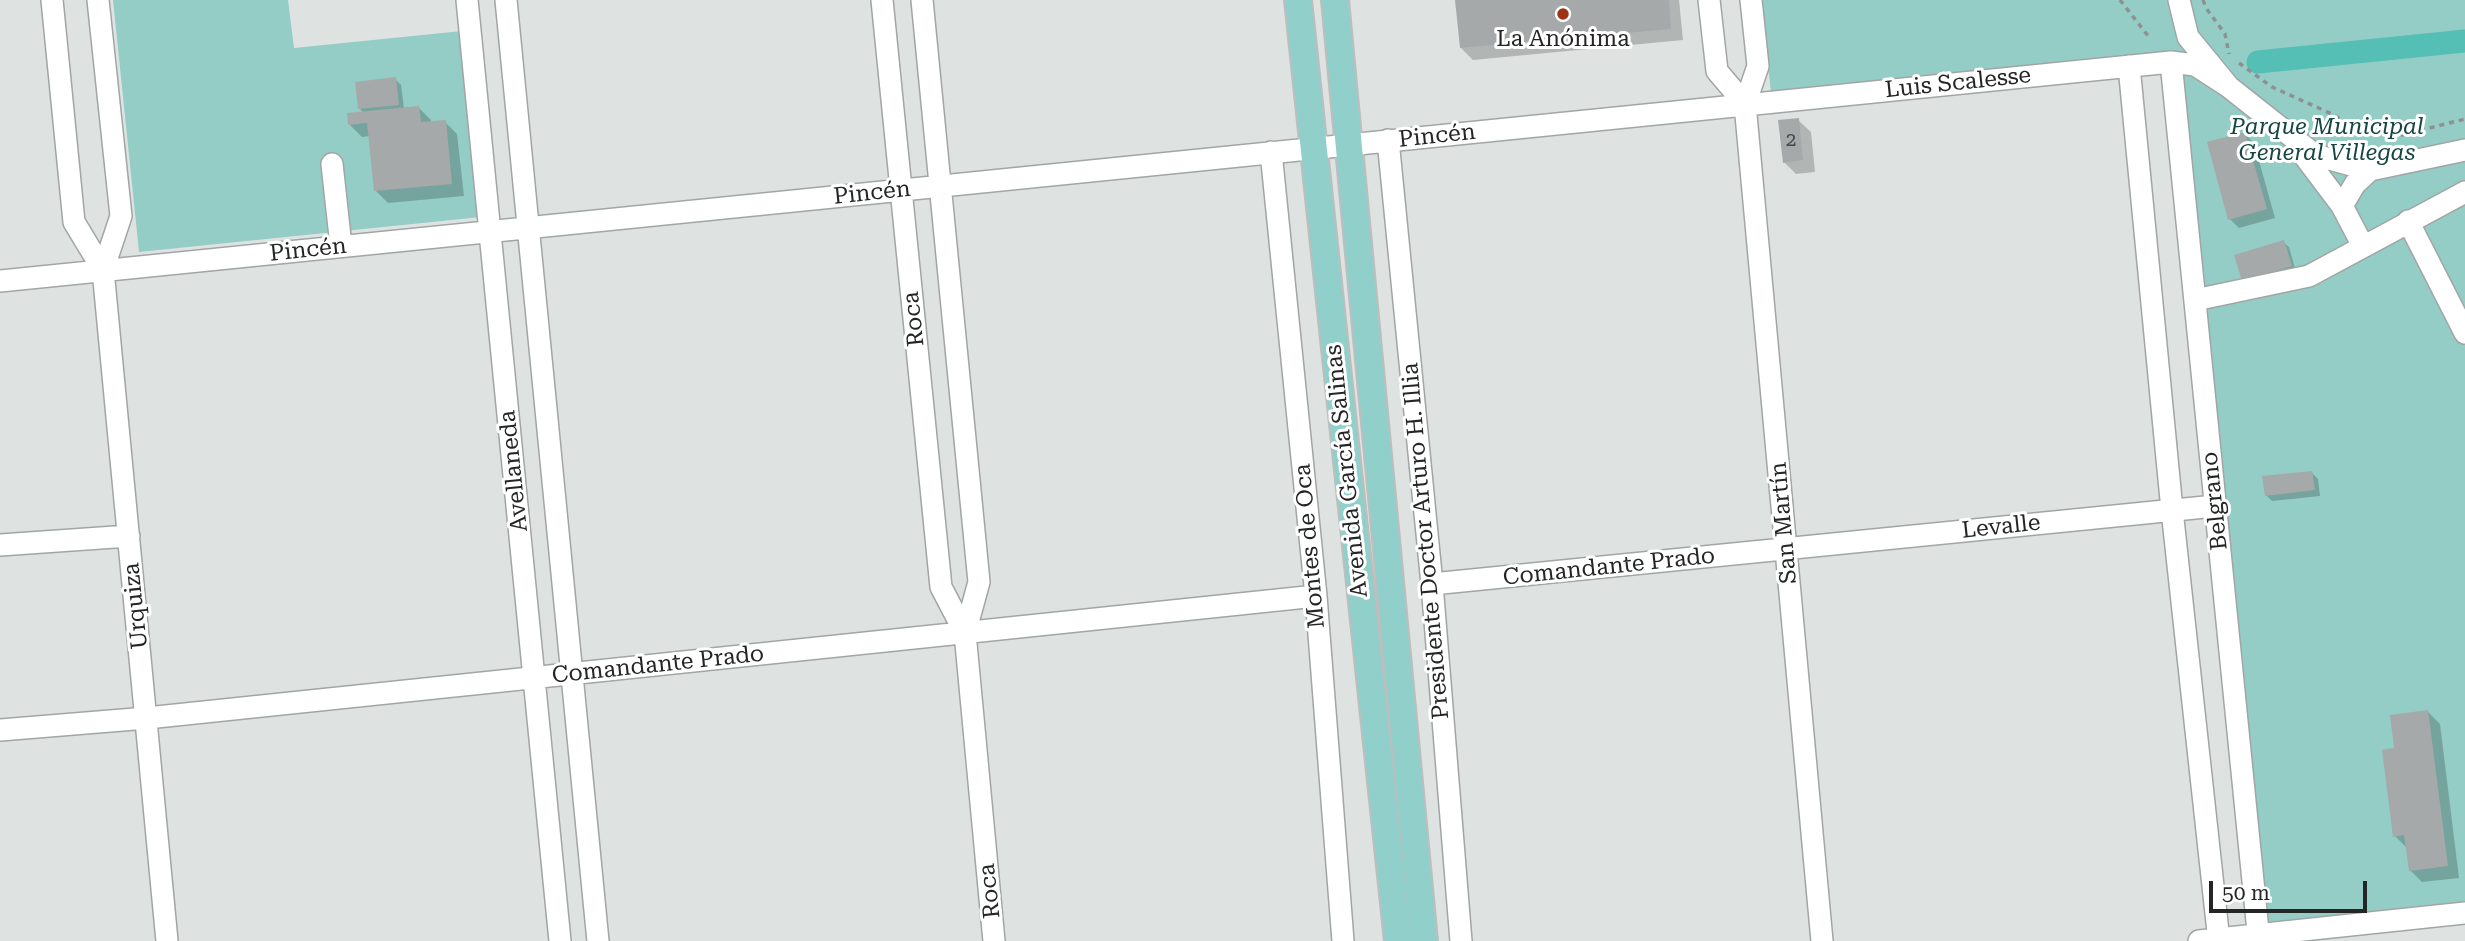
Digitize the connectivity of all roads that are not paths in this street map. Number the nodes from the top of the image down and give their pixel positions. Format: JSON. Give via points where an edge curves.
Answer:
{"nodes":[{"id":1,"x":52,"y":0,"type":"edge"},
{"id":2,"x":98,"y":0,"type":"edge"},
{"id":3,"x":467,"y":0,"type":"edge"},
{"id":4,"x":506,"y":0,"type":"edge"},
{"id":5,"x":882,"y":0,"type":"edge"},
{"id":6,"x":922,"y":0,"type":"edge"},
{"id":7,"x":1298,"y":0,"type":"edge"},
{"id":8,"x":1335,"y":0,"type":"edge"},
{"id":9,"x":1709,"y":0,"type":"edge"},
{"id":10,"x":1751,"y":0,"type":"edge"},
{"id":11,"x":2179,"y":0,"type":"edge"},
{"id":12,"x":2188,"y":37,"type":"junction"},
{"id":13,"x":2171,"y":62,"type":"junction"},
{"id":14,"x":2129,"y":66,"type":"junction"},
{"id":15,"x":2229,"y":87,"type":"junction"},
{"id":16,"x":1745,"y":104,"type":"junction"},
{"id":17,"x":2289,"y":135,"type":"junction"},
{"id":18,"x":1388,"y":141,"type":"junction"},
{"id":19,"x":1349,"y":144,"type":"junction"},
{"id":20,"x":1313,"y":148,"type":"junction"},
{"id":21,"x":2465,"y":149,"type":"edge"},
{"id":22,"x":1271,"y":152,"type":"junction"},
{"id":23,"x":331,"y":164,"type":"dead end"},
{"id":24,"x":2370,"y":170,"type":"junction"},
{"id":25,"x":940,"y":186,"type":"junction"},
{"id":26,"x":901,"y":190,"type":"junction"},
{"id":27,"x":2465,"y":192,"type":"edge"},
{"id":28,"x":2342,"y":206,"type":"junction"},
{"id":29,"x":2408,"y":221,"type":"junction"},
{"id":30,"x":528,"y":228,"type":"junction"},
{"id":31,"x":490,"y":232,"type":"junction"},
{"id":32,"x":341,"y":246,"type":"junction"},
{"id":33,"x":2363,"y":246,"type":"junction"},
{"id":34,"x":103,"y":270,"type":"junction"},
{"id":35,"x":0,"y":281,"type":"edge"},
{"id":36,"x":2195,"y":300,"type":"junction"},
{"id":37,"x":2465,"y":333,"type":"edge"},
{"id":38,"x":2215,"y":506,"type":"junction"},
{"id":39,"x":2172,"y":510,"type":"junction"},
{"id":40,"x":129,"y":537,"type":"junction"},
{"id":41,"x":0,"y":545,"type":"edge"},
{"id":42,"x":1786,"y":549,"type":"junction"},
{"id":43,"x":1432,"y":584,"type":"junction"},
{"id":44,"x":1316,"y":596,"type":"junction"},
{"id":45,"x":965,"y":633,"type":"junction"},
{"id":46,"x":572,"y":674,"type":"junction"},
{"id":47,"x":534,"y":678,"type":"junction"},
{"id":48,"x":147,"y":718,"type":"junction"},
{"id":49,"x":0,"y":730,"type":"edge"},
{"id":50,"x":2465,"y":913,"type":"edge"},
{"id":51,"x":2258,"y":938,"type":"edge"},
{"id":52,"x":2212,"y":940,"type":"edge"},
{"id":53,"x":167,"y":941,"type":"edge"},
{"id":54,"x":560,"y":941,"type":"edge"},
{"id":55,"x":598,"y":941,"type":"edge"},
{"id":56,"x":994,"y":941,"type":"edge"},
{"id":57,"x":1343,"y":941,"type":"edge"},
{"id":58,"x":1398,"y":941,"type":"edge"},
{"id":59,"x":1424,"y":941,"type":"edge"},
{"id":60,"x":1461,"y":941,"type":"edge"},
{"id":61,"x":1822,"y":941,"type":"edge"}],
"edges":[{"from":1,"to":34,"type":"street","name":"Urquiza","via":[[74,222]]},
{"from":2,"to":34,"type":"street","name":"Urquiza","via":[[121,216]]},
{"from":3,"to":31,"type":"street","name":"Avellaneda"},
{"from":4,"to":30,"type":"street","name":"Avellaneda"},
{"from":5,"to":26,"type":"street","name":"Roca"},
{"from":6,"to":25,"type":"street","name":"Roca"},
{"from":7,"to":20,"type":"main road","name":"Avenida García Salinas"},
{"from":8,"to":19,"type":"main road","name":"Avenida García Salinas"},
{"from":9,"to":16,"type":"street","via":[[1717,71]]},
{"from":10,"to":16,"type":"street","name":"San Martín","via":[[1758,66]]},
{"from":11,"to":12,"type":"street"},
{"from":12,"to":13,"type":"street","via":[[2184,53]]},
{"from":12,"to":15,"type":"street"},
{"from":13,"to":14,"type":"street","name":"Luis Scalesse"},
{"from":13,"to":15,"type":"street","via":[[2195,65]]},
{"from":13,"to":36,"type":"street","name":"Belgrano"},
{"from":14,"to":16,"type":"street","name":"Luis Scalesse"},
{"from":14,"to":39,"type":"street","name":"Belgrano"},
{"from":15,"to":17,"type":"street"},
{"from":16,"to":18,"type":"street","name":"Pincén"},
{"from":16,"to":42,"type":"street","name":"San Martín"},
{"from":17,"to":24,"type":"street","via":[[2315,155]]},
{"from":17,"to":28,"type":"street"},
{"from":18,"to":19,"type":"street","name":"Pincén"},
{"from":18,"to":43,"type":"street","name":"Presidente Doctor Arturo H. Illia"},
{"from":19,"to":20,"type":"street","name":"Pincén"},
{"from":19,"to":59,"type":"main road","name":"Avenida García Salinas"},
{"from":20,"to":22,"type":"street","name":"Pincén"},
{"from":20,"to":58,"type":"main road","name":"Avenida García Salinas"},
{"from":21,"to":24,"type":"street"},
{"from":22,"to":25,"type":"street","name":"Pincén"},
{"from":22,"to":44,"type":"street","name":"Montes de Oca"},
{"from":23,"to":32,"type":"street"},
{"from":24,"to":28,"type":"street"},
{"from":25,"to":26,"type":"street","name":"Pincén"},
{"from":25,"to":45,"type":"street","name":"Roca","via":[[979,582]]},
{"from":26,"to":30,"type":"street","name":"Pincén"},
{"from":26,"to":45,"type":"street","name":"Roca","via":[[941,587]]},
{"from":27,"to":29,"type":"street"},
{"from":28,"to":33,"type":"street"},
{"from":29,"to":33,"type":"street"},
{"from":29,"to":37,"type":"street"},
{"from":30,"to":31,"type":"street","name":"Pincén"},
{"from":30,"to":46,"type":"street","name":"Avellaneda"},
{"from":31,"to":32,"type":"street","name":"Pincén"},
{"from":31,"to":47,"type":"street","name":"Avellaneda"},
{"from":32,"to":34,"type":"street","name":"Pincén"},
{"from":33,"to":36,"type":"street","via":[[2309,276]]},
{"from":34,"to":35,"type":"street","name":"Pincén"},
{"from":34,"to":40,"type":"street","name":"Urquiza"},
{"from":36,"to":38,"type":"street","name":"Belgrano"},
{"from":38,"to":39,"type":"street","name":"Levalle"},
{"from":38,"to":51,"type":"street","name":"Belgrano"},
{"from":39,"to":42,"type":"street","name":"Levalle"},
{"from":39,"to":52,"type":"street","name":"Belgrano"},
{"from":40,"to":41,"type":"street"},
{"from":40,"to":48,"type":"street","name":"Urquiza"},
{"from":42,"to":43,"type":"street","name":"Comandante Prado"},
{"from":42,"to":61,"type":"street","name":"San Martín"},
{"from":43,"to":60,"type":"street","name":"Presidente Doctor Arturo H. Illia"},
{"from":44,"to":45,"type":"street","name":"Comandante Prado"},
{"from":44,"to":57,"type":"street","name":"Montes de Oca"},
{"from":45,"to":46,"type":"street","name":"Comandante Prado"},
{"from":45,"to":56,"type":"street","name":"Roca"},
{"from":46,"to":47,"type":"street","name":"Comandante Prado"},
{"from":46,"to":55,"type":"street","name":"Avellaneda"},
{"from":47,"to":48,"type":"street","name":"Comandante Prado"},
{"from":47,"to":54,"type":"street","name":"Avellaneda"},
{"from":48,"to":49,"type":"street","name":"Comandante Prado"},
{"from":48,"to":53,"type":"street","name":"Urquiza"},
{"from":50,"to":51,"type":"street"},
{"from":51,"to":52,"type":"street"}]}
